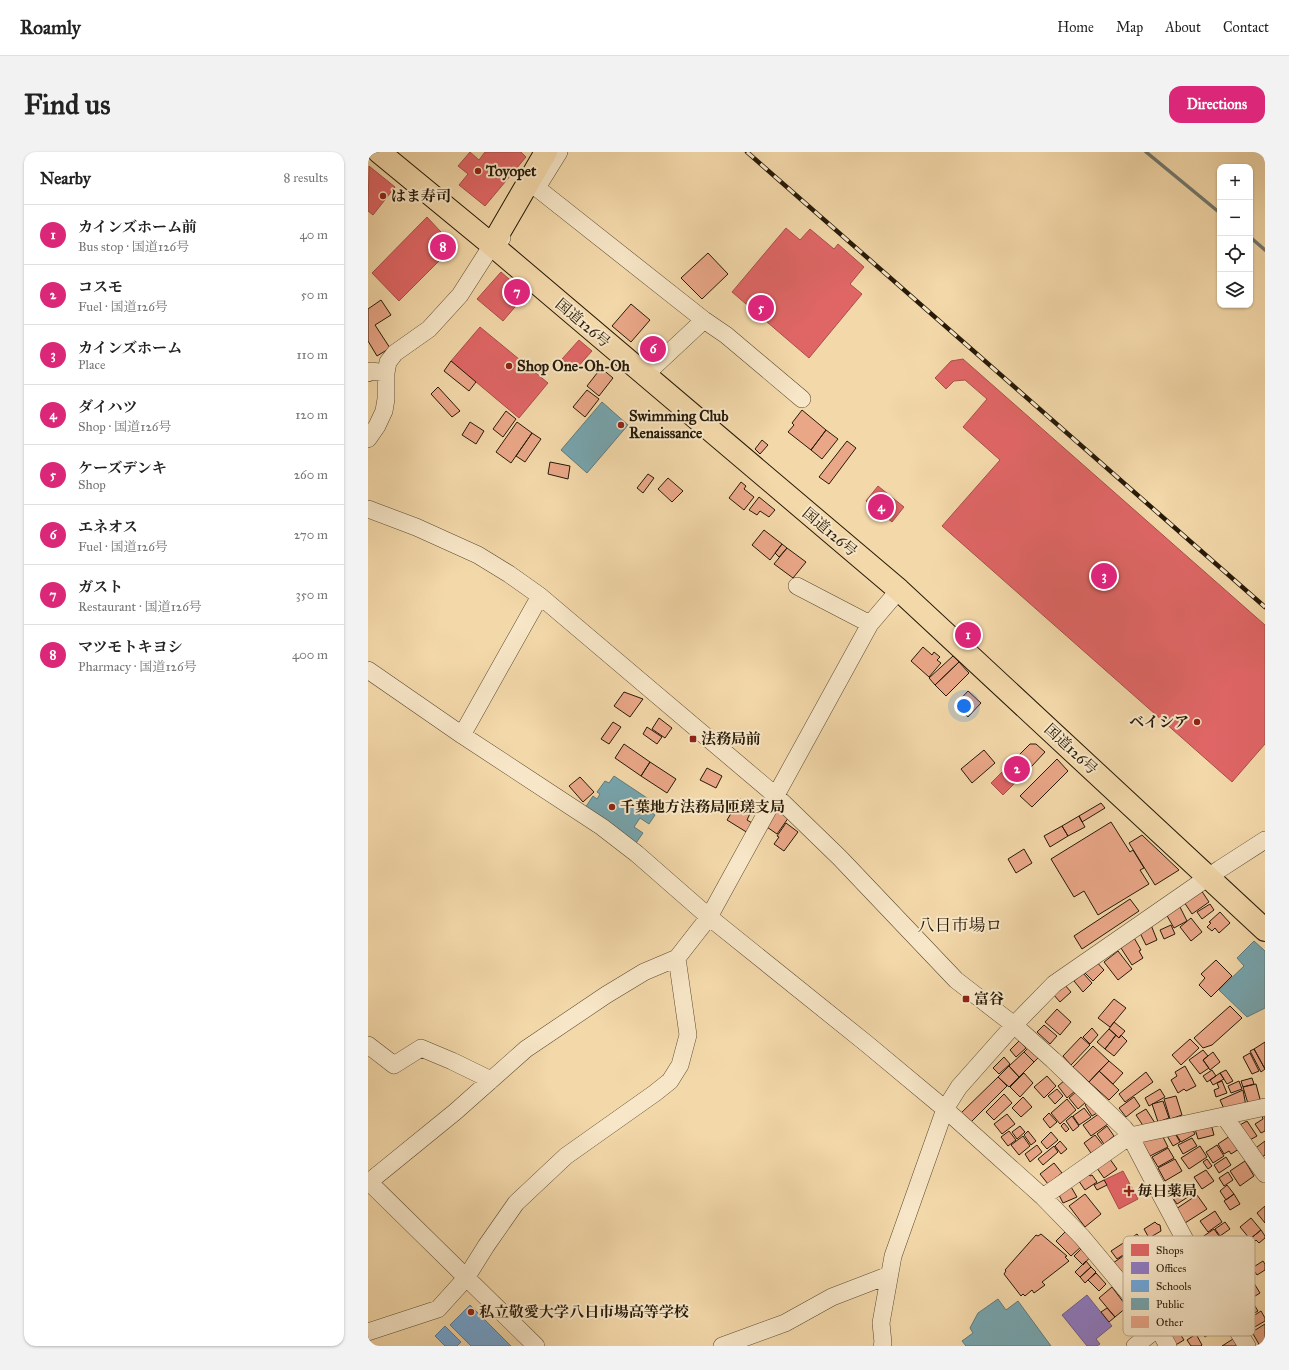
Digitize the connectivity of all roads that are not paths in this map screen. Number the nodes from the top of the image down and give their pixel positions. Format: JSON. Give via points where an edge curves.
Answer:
{"nodes":[{"id":1,"x":379,"y":152,"type":"edge"},
{"id":2,"x":546,"y":152,"type":"edge"},
{"id":3,"x":559,"y":152,"type":"edge"},
{"id":4,"x":536,"y":188,"type":"junction"},
{"id":5,"x":492,"y":246,"type":"junction"},
{"id":6,"x":704,"y":320,"type":"junction"},
{"id":7,"x":368,"y":373,"type":"edge"},
{"id":8,"x":386,"y":373,"type":"junction"},
{"id":9,"x":645,"y":375,"type":"junction"},
{"id":10,"x":802,"y":399,"type":"dead end"},
{"id":11,"x":368,"y":439,"type":"edge"},
{"id":12,"x":368,"y":509,"type":"edge"},
{"id":13,"x":797,"y":586,"type":"dead end"},
{"id":14,"x":899,"y":590,"type":"junction"},
{"id":15,"x":540,"y":596,"type":"junction"},
{"id":16,"x":870,"y":624,"type":"junction"},
{"id":17,"x":368,"y":670,"type":"edge"},
{"id":18,"x":462,"y":735,"type":"junction"},
{"id":19,"x":775,"y":794,"type":"junction"},
{"id":20,"x":1265,"y":840,"type":"edge"},
{"id":21,"x":1208,"y":876,"type":"junction"},
{"id":22,"x":709,"y":917,"type":"junction"},
{"id":23,"x":1265,"y":930,"type":"edge"},
{"id":24,"x":677,"y":958,"type":"junction"},
{"id":25,"x":1014,"y":1025,"type":"junction"},
{"id":26,"x":368,"y":1045,"type":"edge"},
{"id":27,"x":491,"y":1080,"type":"junction"},
{"id":28,"x":1265,"y":1107,"type":"edge"},
{"id":29,"x":944,"y":1109,"type":"junction"},
{"id":30,"x":1224,"y":1116,"type":"junction"},
{"id":31,"x":1130,"y":1136,"type":"junction"},
{"id":32,"x":1265,"y":1174,"type":"edge"},
{"id":33,"x":369,"y":1181,"type":"edge"},
{"id":34,"x":1043,"y":1197,"type":"junction"},
{"id":35,"x":1184,"y":1236,"type":"edge"},
{"id":36,"x":889,"y":1275,"type":"junction"},
{"id":37,"x":466,"y":1278,"type":"junction"},
{"id":38,"x":1123,"y":1286,"type":"edge"},
{"id":39,"x":368,"y":1332,"type":"edge"},
{"id":40,"x":1148,"y":1336,"type":"edge"},
{"id":41,"x":1162,"y":1336,"type":"edge"},
{"id":42,"x":1241,"y":1336,"type":"edge"},
{"id":43,"x":536,"y":1346,"type":"edge"},
{"id":44,"x":722,"y":1346,"type":"edge"},
{"id":45,"x":882,"y":1346,"type":"edge"},
{"id":46,"x":1135,"y":1346,"type":"edge"},
{"id":47,"x":1168,"y":1346,"type":"edge"},
{"id":48,"x":1247,"y":1346,"type":"edge"}],
"edges":[{"from":1,"to":5,"type":"main road","name":"国道126号"},
{"from":2,"to":5,"type":"main road"},
{"from":3,"to":4,"type":"street"},
{"from":4,"to":5,"type":"street","via":[[507,235]]},
{"from":4,"to":6,"type":"street"},
{"from":5,"to":8,"type":"street","via":[[460,295],[429,329],[395,353],[388,362]]},
{"from":5,"to":9,"type":"main road","name":"国道126号"},
{"from":6,"to":9,"type":"street"},
{"from":6,"to":10,"type":"street","via":[[726,335]]},
{"from":7,"to":8,"type":"street"},
{"from":8,"to":11,"type":"street","via":[[384,411]]},
{"from":9,"to":14,"type":"main road","name":"国道126号"},
{"from":12,"to":15,"type":"street","via":[[478,555]]},
{"from":13,"to":16,"type":"street"},
{"from":14,"to":16,"type":"street"},
{"from":14,"to":21,"type":"main road","name":"国道126号"},
{"from":15,"to":18,"type":"street"},
{"from":15,"to":19,"type":"street"},
{"from":16,"to":19,"type":"street"},
{"from":17,"to":18,"type":"street"},
{"from":18,"to":22,"type":"street","via":[[602,827]]},
{"from":19,"to":22,"type":"street"},
{"from":19,"to":25,"type":"street","via":[[956,980]]},
{"from":20,"to":21,"type":"street"},
{"from":21,"to":23,"type":"main road","name":"国道126号"},
{"from":21,"to":25,"type":"street","via":[[1054,984]]},
{"from":22,"to":24,"type":"street"},
{"from":22,"to":29,"type":"street"},
{"from":24,"to":27,"type":"street","via":[[644,972],[606,995],[526,1049]]},
{"from":24,"to":37,"type":"street","via":[[688,1035],[680,1065],[670,1080],[655,1093],[566,1156],[516,1203]]},
{"from":25,"to":29,"type":"street","via":[[959,1087]]},
{"from":25,"to":31,"type":"street"},
{"from":26,"to":27,"type":"street","via":[[394,1065],[421,1048]]},
{"from":27,"to":33,"type":"street"},
{"from":28,"to":30,"type":"street"},
{"from":29,"to":34,"type":"street"},
{"from":29,"to":36,"type":"street","via":[[893,1256]]},
{"from":30,"to":31,"type":"street"},
{"from":30,"to":32,"type":"street"},
{"from":31,"to":34,"type":"street"},
{"from":31,"to":35,"type":"street"},
{"from":33,"to":37,"type":"street"},
{"from":34,"to":38,"type":"street","via":[[1082,1237]]},
{"from":36,"to":44,"type":"street","via":[[832,1297],[785,1322]]},
{"from":36,"to":45,"type":"street","via":[[880,1323]]},
{"from":37,"to":39,"type":"street","via":[[438,1309]]},
{"from":37,"to":43,"type":"street"},
{"from":40,"to":46,"type":"street"},
{"from":41,"to":47,"type":"street"},
{"from":42,"to":48,"type":"street"}]}
